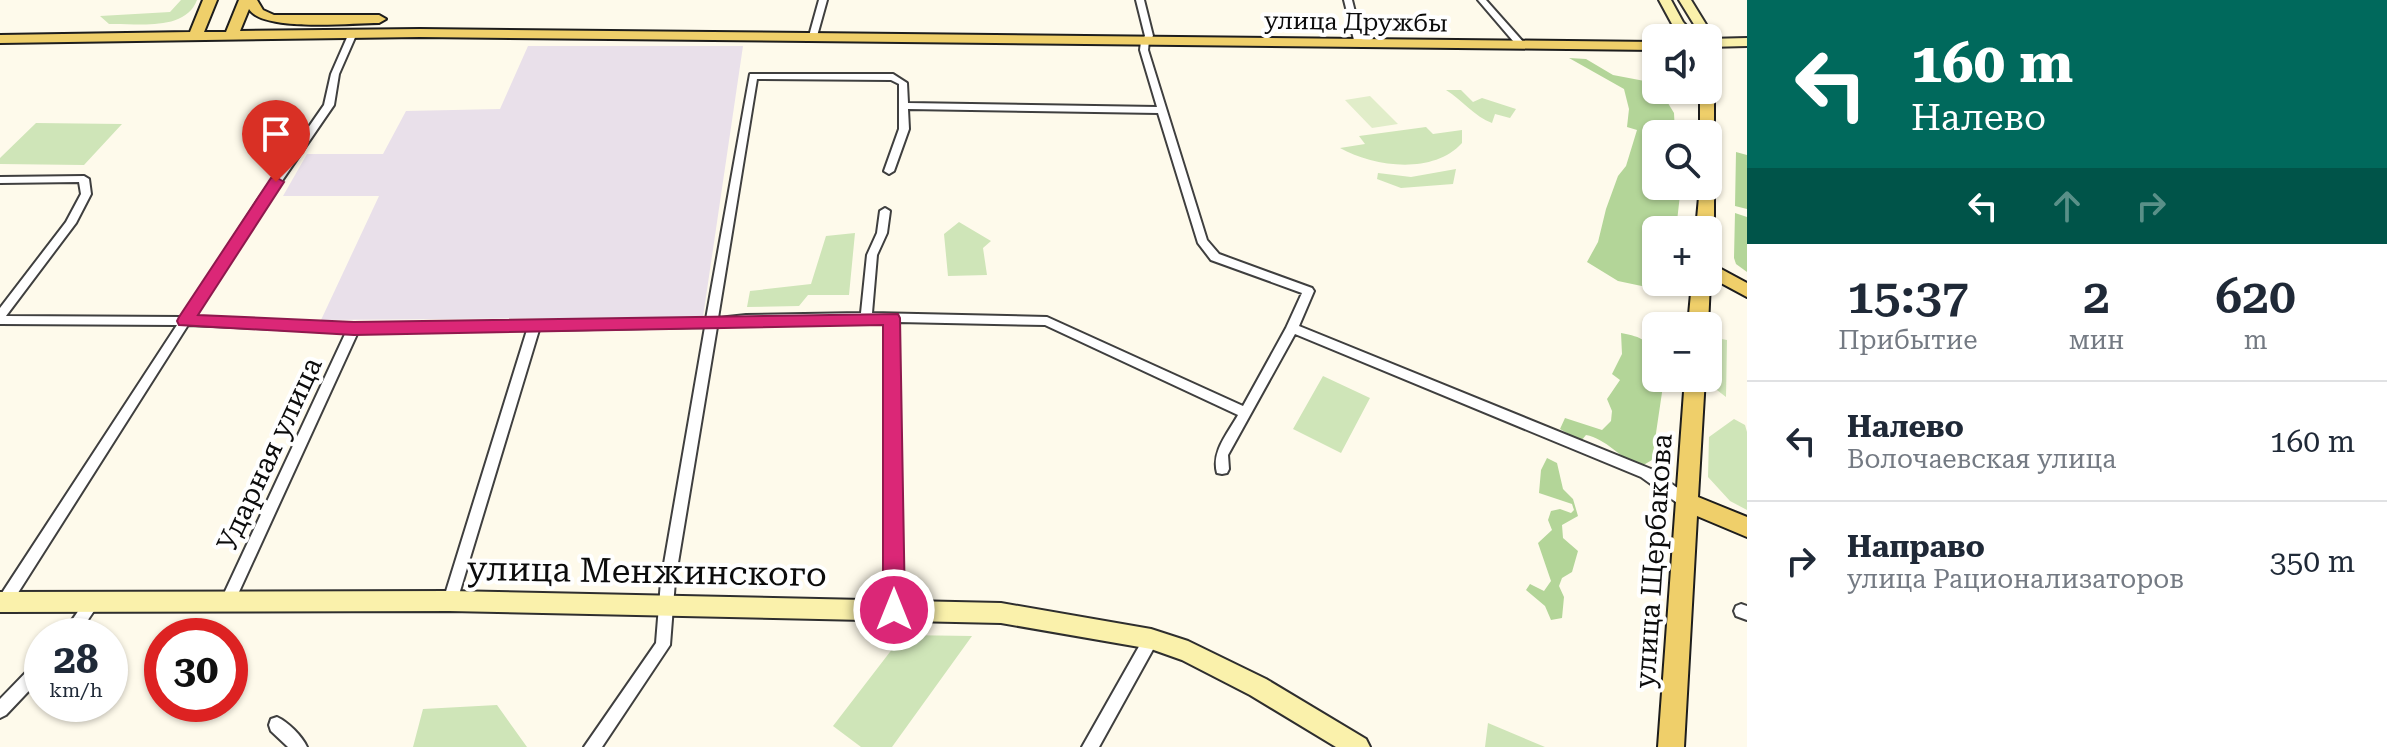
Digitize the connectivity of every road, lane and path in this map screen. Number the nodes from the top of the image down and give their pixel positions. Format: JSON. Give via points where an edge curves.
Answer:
{"nodes":[{"id":1,"x":210,"y":0,"type":"edge"},
{"id":2,"x":248,"y":0,"type":"edge"},
{"id":3,"x":823,"y":0,"type":"edge"},
{"id":4,"x":1140,"y":0,"type":"edge"},
{"id":5,"x":1348,"y":0,"type":"edge"},
{"id":6,"x":1482,"y":0,"type":"edge"},
{"id":7,"x":1665,"y":0,"type":"edge"},
{"id":8,"x":1685,"y":0,"type":"edge"},
{"id":9,"x":1678,"y":24,"type":"edge"},
{"id":10,"x":1700,"y":24,"type":"edge"},
{"id":11,"x":353,"y":33,"type":"junction"},
{"id":12,"x":420,"y":33,"type":"junction"},
{"id":13,"x":232,"y":34,"type":"junction"},
{"id":14,"x":196,"y":35,"type":"junction"},
{"id":15,"x":813,"y":36,"type":"junction"},
{"id":16,"x":1,"y":40,"type":"edge"},
{"id":17,"x":1145,"y":41,"type":"junction"},
{"id":18,"x":1747,"y":42,"type":"edge"},
{"id":19,"x":1722,"y":43,"type":"edge"},
{"id":20,"x":1359,"y":44,"type":"junction"},
{"id":21,"x":1522,"y":46,"type":"junction"},
{"id":22,"x":1642,"y":46,"type":"edge"},
{"id":23,"x":903,"y":106,"type":"junction"},
{"id":24,"x":1160,"y":110,"type":"junction"},
{"id":25,"x":889,"y":171,"type":"dead end"},
{"id":26,"x":0,"y":180,"type":"edge"},
{"id":27,"x":885,"y":211,"type":"dead end"},
{"id":28,"x":1722,"y":276,"type":"edge"},
{"id":29,"x":1747,"y":291,"type":"edge"},
{"id":30,"x":866,"y":317,"type":"junction"},
{"id":31,"x":0,"y":318,"type":"edge"},
{"id":32,"x":892,"y":318,"type":"junction"},
{"id":33,"x":185,"y":321,"type":"junction"},
{"id":34,"x":712,"y":323,"type":"junction"},
{"id":35,"x":534,"y":326,"type":"junction"},
{"id":36,"x":354,"y":328,"type":"junction"},
{"id":37,"x":1292,"y":328,"type":"junction"},
{"id":38,"x":1694,"y":392,"type":"edge"},
{"id":39,"x":1245,"y":413,"type":"junction"},
{"id":40,"x":1222,"y":469,"type":"dead end"},
{"id":41,"x":1685,"y":501,"type":"junction"},
{"id":42,"x":1747,"y":527,"type":"edge"},
{"id":43,"x":228,"y":600,"type":"junction"},
{"id":44,"x":450,"y":601,"type":"junction"},
{"id":45,"x":2,"y":602,"type":"edge"},
{"id":46,"x":93,"y":602,"type":"junction"},
{"id":47,"x":666,"y":606,"type":"junction"},
{"id":48,"x":894,"y":610,"type":"junction"},
{"id":49,"x":81,"y":618,"type":"edge"},
{"id":50,"x":1151,"y":639,"type":"junction"},
{"id":51,"x":24,"y":685,"type":"edge"},
{"id":52,"x":0,"y":710,"type":"edge"},
{"id":53,"x":277,"y":725,"type":"dead end"},
{"id":54,"x":299,"y":747,"type":"edge"},
{"id":55,"x":592,"y":747,"type":"edge"},
{"id":56,"x":1090,"y":747,"type":"edge"},
{"id":57,"x":1358,"y":747,"type":"edge"},
{"id":58,"x":1671,"y":747,"type":"edge"}],
"edges":[{"from":1,"to":14,"type":"main road"},
{"from":2,"to":12,"type":"main road","via":[[272,19],[388,19]]},
{"from":2,"to":13,"type":"main road"},
{"from":3,"to":15,"type":"street"},
{"from":4,"to":17,"type":"street","via":[[1149,36]]},
{"from":5,"to":20,"type":"street"},
{"from":6,"to":21,"type":"street"},
{"from":7,"to":9,"type":"street"},
{"from":8,"to":10,"type":"street"},
{"from":11,"to":12,"type":"main road","name":"улица Дружбы"},
{"from":11,"to":13,"type":"main road","name":"улица Дружбы"},
{"from":11,"to":33,"type":"street","via":[[335,74],[329,105]]},
{"from":12,"to":15,"type":"main road","name":"улица Дружбы"},
{"from":13,"to":14,"type":"main road","name":"улица Дружбы"},
{"from":14,"to":16,"type":"main road","name":"улица Дружбы"},
{"from":15,"to":17,"type":"main road","name":"улица Дружбы"},
{"from":17,"to":20,"type":"main road","name":"улица Дружбы"},
{"from":17,"to":24,"type":"street"},
{"from":18,"to":19,"type":"street"},
{"from":20,"to":21,"type":"main road","name":"улица Дружбы"},
{"from":21,"to":22,"type":"main road","name":"улица Дружбы"},
{"from":23,"to":24,"type":"street"},
{"from":23,"to":25,"type":"street","via":[[904,129]]},
{"from":23,"to":34,"type":"street","via":[[903,83],[893,77],[753,76]]},
{"from":24,"to":37,"type":"street","via":[[1202,241],[1215,257],[1308,291]]},
{"from":26,"to":31,"type":"street","via":[[84,179],[86,194],[71,223]]},
{"from":27,"to":30,"type":"street","via":[[872,255]]},
{"from":28,"to":29,"type":"main road"},
{"from":30,"to":32,"type":"street"},
{"from":30,"to":34,"type":"street"},
{"from":31,"to":33,"type":"street"},
{"from":32,"to":39,"type":"street","via":[[1047,321]]},
{"from":32,"to":48,"type":"street"},
{"from":33,"to":36,"type":"street"},
{"from":33,"to":45,"type":"street"},
{"from":34,"to":35,"type":"street"},
{"from":34,"to":47,"type":"street"},
{"from":35,"to":36,"type":"street"},
{"from":35,"to":44,"type":"street"},
{"from":36,"to":43,"type":"street","name":"Ударная улица"},
{"from":37,"to":39,"type":"street"},
{"from":37,"to":41,"type":"street","via":[[1646,473]]},
{"from":38,"to":41,"type":"main road","name":"улица Щербакова"},
{"from":39,"to":40,"type":"street","via":[[1222,455]]},
{"from":41,"to":42,"type":"main road"},
{"from":41,"to":58,"type":"main road","name":"улица Щербакова"},
{"from":43,"to":44,"type":"street","name":"улица Менжинского"},
{"from":43,"to":46,"type":"street","name":"улица Менжинского"},
{"from":44,"to":47,"type":"street","name":"улица Менжинского"},
{"from":45,"to":46,"type":"street","name":"улица Менжинского"},
{"from":46,"to":49,"type":"street"},
{"from":47,"to":48,"type":"street","name":"улица Менжинского"},
{"from":47,"to":55,"type":"street","via":[[663,645]]},
{"from":48,"to":50,"type":"street","name":"улица Менжинского","via":[[1001,613]]},
{"from":50,"to":56,"type":"street"},
{"from":50,"to":57,"type":"street","name":"улица Менжинского","via":[[1258,687]]},
{"from":51,"to":52,"type":"street"},
{"from":53,"to":54,"type":"street"}]}
